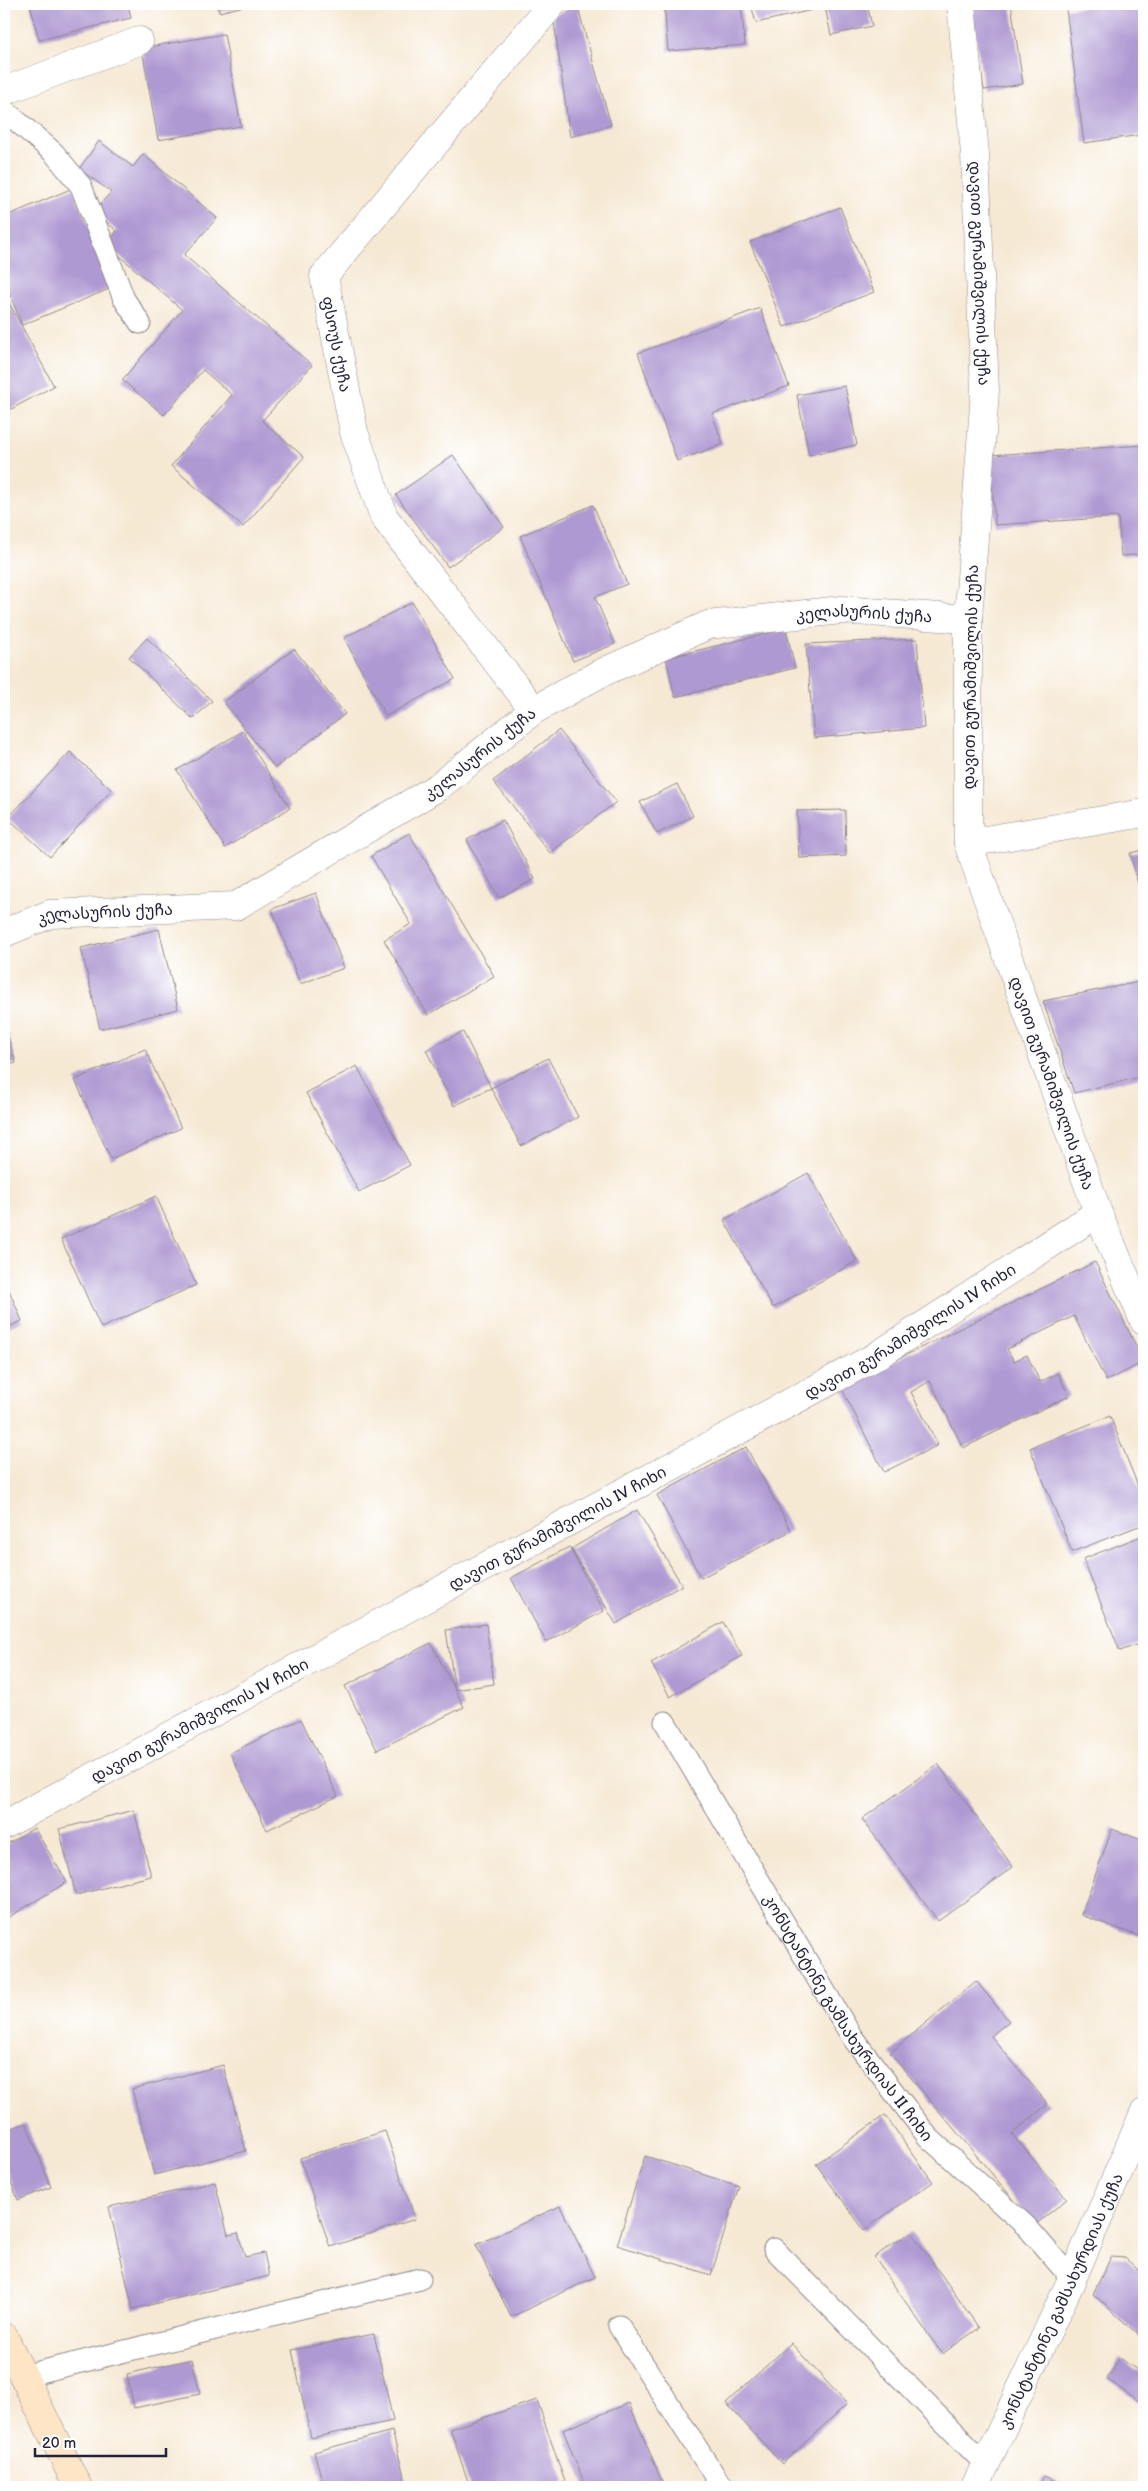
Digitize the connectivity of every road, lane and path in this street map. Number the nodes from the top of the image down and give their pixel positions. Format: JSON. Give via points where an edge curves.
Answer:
{"nodes":[{"id":1,"x":552,"y":4,"type":"edge"},
{"id":2,"x":961,"y":4,"type":"edge"},
{"id":3,"x":139,"y":41,"type":"dead end"},
{"id":4,"x":4,"y":91,"type":"edge"},
{"id":5,"x":4,"y":110,"type":"edge"},
{"id":6,"x":140,"y":323,"type":"dead end"},
{"id":7,"x":968,"y":619,"type":"junction"},
{"id":8,"x":534,"y":710,"type":"junction"},
{"id":9,"x":1144,"y":813,"type":"edge"},
{"id":10,"x":968,"y":843,"type":"junction"},
{"id":11,"x":4,"y":933,"type":"edge"},
{"id":12,"x":1098,"y":1213,"type":"junction"},
{"id":13,"x":1144,"y":1321,"type":"edge"},
{"id":14,"x":665,"y":1722,"type":"dead end"},
{"id":15,"x":4,"y":1825,"type":"edge"},
{"id":16,"x":1144,"y":2113,"type":"edge"},
{"id":17,"x":774,"y":2249,"type":"dead end"},
{"id":18,"x":420,"y":2279,"type":"dead end"},
{"id":19,"x":1072,"y":2279,"type":"junction"},
{"id":20,"x":619,"y":2326,"type":"dead end"},
{"id":21,"x":4,"y":2337,"type":"edge"},
{"id":22,"x":23,"y":2376,"type":"junction"},
{"id":23,"x":980,"y":2476,"type":"edge"},
{"id":24,"x":78,"y":2487,"type":"edge"},
{"id":25,"x":724,"y":2487,"type":"edge"}],
"edges":[{"from":1,"to":8,"type":"street","name":"ფსოუს ქუჩა","via":[[324,276],[354,432],[384,517]]},
{"from":2,"to":7,"type":"street","name":"დავით გურამიშვილის ქუჩა","via":[[975,154],[985,391]]},
{"from":3,"to":4,"type":"street"},
{"from":5,"to":6,"type":"lane","via":[[54,153],[81,186],[124,299]]},
{"from":7,"to":8,"type":"street","name":"კელასურის ქუჩა","via":[[841,610],[708,625],[599,674]]},
{"from":7,"to":10,"type":"street","name":"დავით გურამიშვილის ქუჩა"},
{"from":8,"to":11,"type":"street","name":"კელასურის ქუჩა","via":[[438,787],[236,906],[50,914]]},
{"from":9,"to":10,"type":"street"},
{"from":10,"to":12,"type":"street","name":"დავით გურამიშვილის ქუჩა"},
{"from":12,"to":13,"type":"street","name":"დავით გურამიშვილის ქუჩა"},
{"from":12,"to":15,"type":"street","name":"დავით გურამიშვილის IV ჩიხი","via":[[875,1358]]},
{"from":14,"to":19,"type":"lane","name":"კონსტანტინე გამსახურდიას II ჩიხი","via":[[852,2037],[928,2136],[1027,2227]]},
{"from":16,"to":19,"type":"street","name":"კონსტანტინე გამსახურდიას ქუჩა"},
{"from":17,"to":23,"type":"lane"},
{"from":18,"to":22,"type":"lane"},
{"from":19,"to":23,"type":"street","name":"კონსტანტინე გამსახურდიას ქუჩა"},
{"from":20,"to":25,"type":"lane"},
{"from":21,"to":22,"type":"street"},
{"from":22,"to":24,"type":"street"}]}
